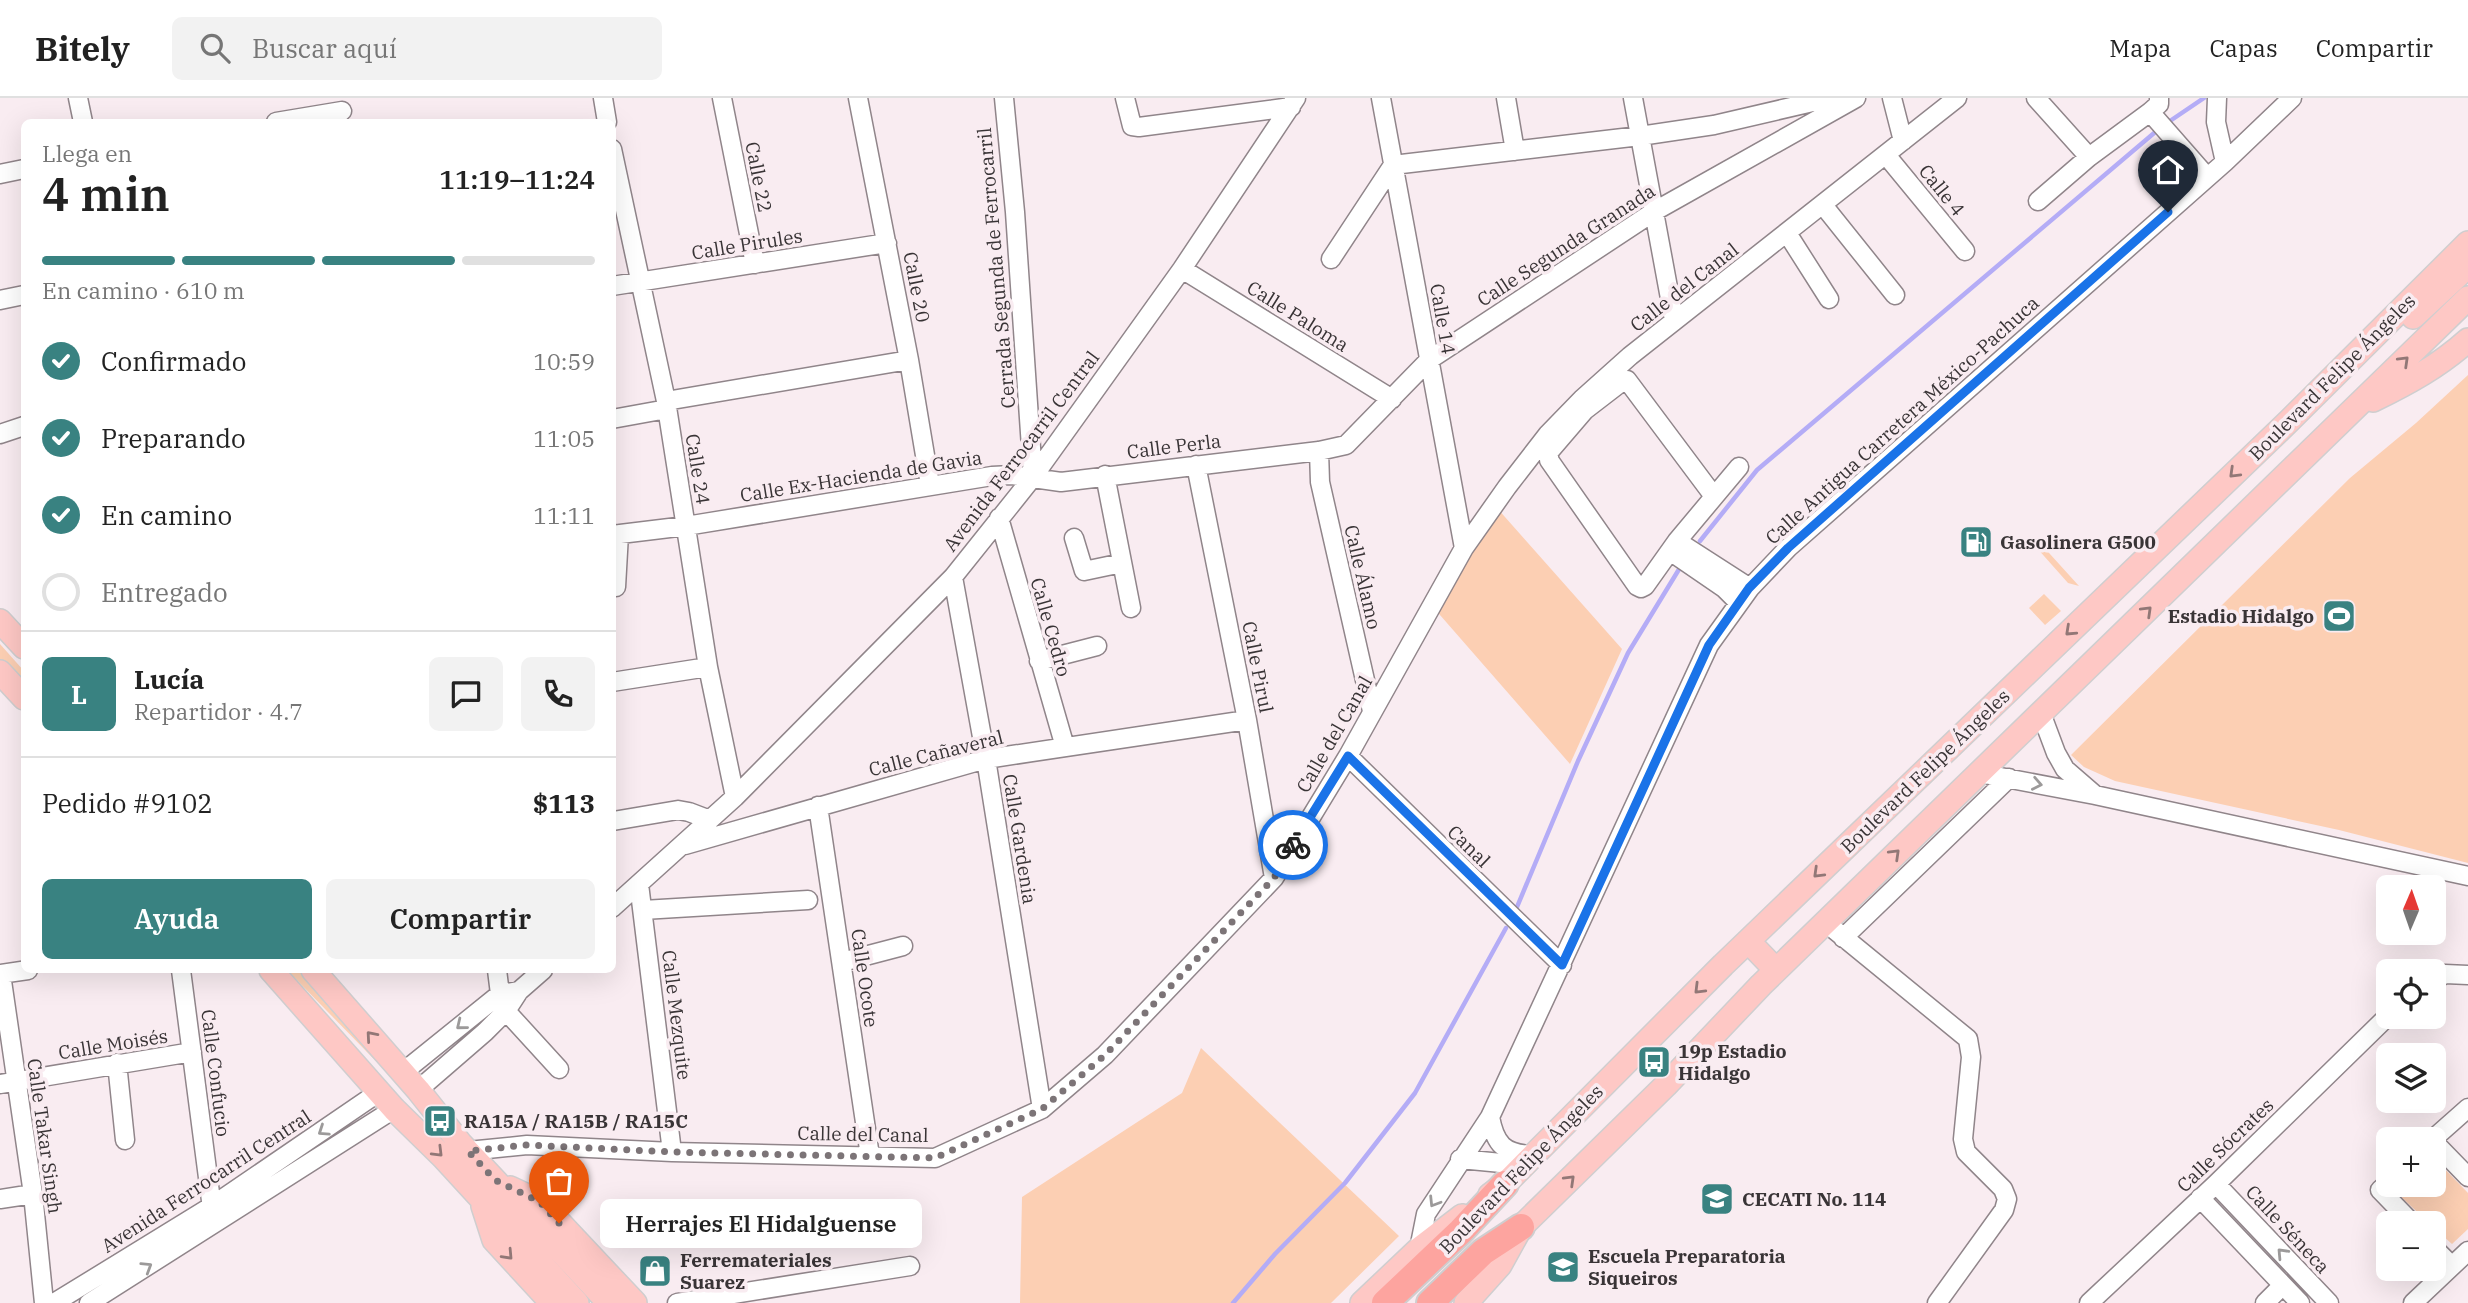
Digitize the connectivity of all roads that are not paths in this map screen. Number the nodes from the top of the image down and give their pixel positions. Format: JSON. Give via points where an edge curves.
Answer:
{"nodes":[{"id":1,"x":78,"y":98,"type":"edge"},
{"id":2,"x":603,"y":98,"type":"edge"},
{"id":3,"x":722,"y":98,"type":"edge"},
{"id":4,"x":858,"y":98,"type":"edge"},
{"id":5,"x":1003,"y":98,"type":"edge"},
{"id":6,"x":1125,"y":98,"type":"edge"},
{"id":7,"x":1381,"y":98,"type":"edge"},
{"id":8,"x":1506,"y":98,"type":"edge"},
{"id":9,"x":1633,"y":98,"type":"edge"},
{"id":10,"x":1830,"y":98,"type":"edge"},
{"id":11,"x":1844,"y":98,"type":"edge"},
{"id":12,"x":1855,"y":98,"type":"edge"},
{"id":13,"x":1892,"y":98,"type":"edge"},
{"id":14,"x":1958,"y":98,"type":"edge"},
{"id":15,"x":2036,"y":98,"type":"edge"},
{"id":16,"x":2292,"y":98,"type":"edge"},
{"id":17,"x":2217,"y":100,"type":"edge"},
{"id":18,"x":1294,"y":102,"type":"edge"},
{"id":19,"x":342,"y":110,"type":"edge"},
{"id":20,"x":2159,"y":113,"type":"edge"},
{"id":21,"x":82,"y":119,"type":"edge"},
{"id":22,"x":292,"y":119,"type":"edge"},
{"id":23,"x":606,"y":119,"type":"edge"},
{"id":24,"x":1640,"y":136,"type":"junction"},
{"id":25,"x":1903,"y":141,"type":"junction"},
{"id":26,"x":1515,"y":151,"type":"junction"},
{"id":27,"x":1886,"y":155,"type":"junction"},
{"id":28,"x":2089,"y":157,"type":"junction"},
{"id":29,"x":2225,"y":162,"type":"junction"},
{"id":30,"x":1393,"y":165,"type":"junction"},
{"id":31,"x":616,"y":167,"type":"edge"},
{"id":32,"x":21,"y":170,"type":"edge"},
{"id":33,"x":0,"y":174,"type":"edge"},
{"id":34,"x":2207,"y":177,"type":"junction"},
{"id":35,"x":2038,"y":201,"type":"dead end"},
{"id":36,"x":1823,"y":205,"type":"junction"},
{"id":37,"x":1655,"y":211,"type":"junction"},
{"id":38,"x":1787,"y":233,"type":"junction"},
{"id":39,"x":887,"y":243,"type":"junction"},
{"id":40,"x":2468,"y":243,"type":"edge"},
{"id":41,"x":1965,"y":251,"type":"dead end"},
{"id":42,"x":1331,"y":259,"type":"dead end"},
{"id":43,"x":755,"y":264,"type":"junction"},
{"id":44,"x":1182,"y":269,"type":"junction"},
{"id":45,"x":642,"y":281,"type":"junction"},
{"id":46,"x":2463,"y":282,"type":"edge"},
{"id":47,"x":616,"y":285,"type":"edge"},
{"id":48,"x":1895,"y":295,"type":"dead end"},
{"id":49,"x":21,"y":296,"type":"edge"},
{"id":50,"x":1829,"y":299,"type":"dead end"},
{"id":51,"x":0,"y":300,"type":"edge"},
{"id":52,"x":1674,"y":320,"type":"junction"},
{"id":53,"x":2468,"y":340,"type":"edge"},
{"id":54,"x":909,"y":360,"type":"junction"},
{"id":55,"x":1429,"y":360,"type":"junction"},
{"id":56,"x":2335,"y":373,"type":"junction"},
{"id":57,"x":1392,"y":399,"type":"junction"},
{"id":58,"x":667,"y":405,"type":"junction"},
{"id":59,"x":2350,"y":413,"type":"junction"},
{"id":60,"x":616,"y":418,"type":"edge"},
{"id":61,"x":21,"y":427,"type":"edge"},
{"id":62,"x":0,"y":434,"type":"edge"},
{"id":63,"x":1319,"y":451,"type":"junction"},
{"id":64,"x":1196,"y":465,"type":"junction"},
{"id":65,"x":1739,"y":467,"type":"dead end"},
{"id":66,"x":1105,"y":475,"type":"junction"},
{"id":67,"x":1033,"y":477,"type":"junction"},
{"id":68,"x":930,"y":485,"type":"junction"},
{"id":69,"x":1713,"y":495,"type":"junction"},
{"id":70,"x":999,"y":518,"type":"junction"},
{"id":71,"x":686,"y":526,"type":"junction"},
{"id":72,"x":616,"y":534,"type":"edge"},
{"id":73,"x":1074,"y":538,"type":"dead end"},
{"id":74,"x":1673,"y":546,"type":"junction"},
{"id":75,"x":1464,"y":548,"type":"junction"},
{"id":76,"x":1122,"y":564,"type":"junction"},
{"id":77,"x":953,"y":577,"type":"junction"},
{"id":78,"x":616,"y":587,"type":"dead end"},
{"id":79,"x":1744,"y":595,"type":"junction"},
{"id":80,"x":1131,"y":608,"type":"dead end"},
{"id":81,"x":0,"y":621,"type":"edge"},
{"id":82,"x":21,"y":644,"type":"edge"},
{"id":83,"x":1097,"y":646,"type":"dead end"},
{"id":84,"x":1039,"y":662,"type":"junction"},
{"id":85,"x":708,"y":667,"type":"junction"},
{"id":86,"x":0,"y":673,"type":"edge"},
{"id":87,"x":616,"y":681,"type":"edge"},
{"id":88,"x":21,"y":695,"type":"edge"},
{"id":89,"x":1372,"y":711,"type":"junction"},
{"id":90,"x":2041,"y":713,"type":"junction"},
{"id":91,"x":1247,"y":720,"type":"junction"},
{"id":92,"x":1065,"y":747,"type":"junction"},
{"id":93,"x":1348,"y":756,"type":"junction"},
{"id":94,"x":986,"y":758,"type":"junction"},
{"id":95,"x":1979,"y":773,"type":"junction"},
{"id":96,"x":2009,"y":778,"type":"junction"},
{"id":97,"x":2095,"y":795,"type":"junction"},
{"id":98,"x":735,"y":797,"type":"junction"},
{"id":99,"x":818,"y":806,"type":"junction"},
{"id":100,"x":616,"y":820,"type":"edge"},
{"id":101,"x":710,"y":820,"type":"junction"},
{"id":102,"x":682,"y":846,"type":"junction"},
{"id":103,"x":2468,"y":876,"type":"edge"},
{"id":104,"x":1274,"y":878,"type":"junction"},
{"id":105,"x":639,"y":884,"type":"junction"},
{"id":106,"x":808,"y":900,"type":"dead end"},
{"id":107,"x":616,"y":904,"type":"edge"},
{"id":108,"x":643,"y":910,"type":"junction"},
{"id":109,"x":1825,"y":922,"type":"junction"},
{"id":110,"x":1843,"y":938,"type":"junction"},
{"id":111,"x":1748,"y":941,"type":"junction"},
{"id":112,"x":903,"y":946,"type":"dead end"},
{"id":113,"x":842,"y":962,"type":"junction"},
{"id":114,"x":1562,"y":965,"type":"junction"},
{"id":115,"x":1776,"y":970,"type":"junction"},
{"id":116,"x":21,"y":971,"type":"edge"},
{"id":117,"x":181,"y":973,"type":"edge"},
{"id":118,"x":274,"y":973,"type":"edge"},
{"id":119,"x":316,"y":973,"type":"edge"},
{"id":120,"x":498,"y":973,"type":"edge"},
{"id":121,"x":540,"y":973,"type":"edge"},
{"id":122,"x":0,"y":974,"type":"edge"},
{"id":123,"x":2446,"y":974,"type":"edge"},
{"id":124,"x":2468,"y":975,"type":"edge"},
{"id":125,"x":503,"y":1003,"type":"junction"},
{"id":126,"x":2376,"y":1028,"type":"edge"},
{"id":127,"x":192,"y":1052,"type":"junction"},
{"id":128,"x":117,"y":1063,"type":"junction"},
{"id":129,"x":559,"y":1069,"type":"dead end"},
{"id":130,"x":402,"y":1073,"type":"junction"},
{"id":131,"x":8,"y":1083,"type":"edge"},
{"id":132,"x":418,"y":1090,"type":"junction"},
{"id":133,"x":387,"y":1101,"type":"junction"},
{"id":134,"x":2468,"y":1108,"type":"edge"},
{"id":135,"x":1042,"y":1109,"type":"junction"},
{"id":136,"x":1490,"y":1117,"type":"junction"},
{"id":137,"x":2446,"y":1129,"type":"edge"},
{"id":138,"x":125,"y":1140,"type":"dead end"},
{"id":139,"x":468,"y":1151,"type":"junction"},
{"id":140,"x":673,"y":1152,"type":"junction"},
{"id":141,"x":2446,"y":1154,"type":"edge"},
{"id":142,"x":870,"y":1156,"type":"junction"},
{"id":143,"x":1460,"y":1159,"type":"junction"},
{"id":144,"x":1520,"y":1168,"type":"junction"},
{"id":145,"x":2468,"y":1177,"type":"edge"},
{"id":146,"x":2216,"y":1184,"type":"junction"},
{"id":147,"x":487,"y":1188,"type":"junction"},
{"id":148,"x":33,"y":1194,"type":"junction"},
{"id":149,"x":2387,"y":1197,"type":"edge"},
{"id":150,"x":2200,"y":1198,"type":"junction"},
{"id":151,"x":0,"y":1199,"type":"edge"},
{"id":152,"x":2400,"y":1211,"type":"edge"},
{"id":153,"x":213,"y":1215,"type":"junction"},
{"id":154,"x":1521,"y":1227,"type":"junction"},
{"id":155,"x":1419,"y":1249,"type":"junction"},
{"id":156,"x":2468,"y":1251,"type":"edge"},
{"id":157,"x":2446,"y":1260,"type":"edge"},
{"id":158,"x":910,"y":1266,"type":"dead end"},
{"id":159,"x":2452,"y":1266,"type":"junction"},
{"id":160,"x":95,"y":1278,"type":"junction"},
{"id":161,"x":2283,"y":1285,"type":"junction"},
{"id":162,"x":95,"y":1301,"type":"edge"},
{"id":163,"x":44,"y":1303,"type":"edge"},
{"id":164,"x":54,"y":1303,"type":"edge"},
{"id":165,"x":552,"y":1303,"type":"edge"},
{"id":166,"x":577,"y":1303,"type":"edge"},
{"id":167,"x":609,"y":1303,"type":"edge"},
{"id":168,"x":635,"y":1303,"type":"edge"},
{"id":169,"x":677,"y":1303,"type":"edge"},
{"id":170,"x":1362,"y":1303,"type":"edge"},
{"id":171,"x":1385,"y":1303,"type":"edge"},
{"id":172,"x":1430,"y":1303,"type":"edge"},
{"id":173,"x":1466,"y":1303,"type":"edge"},
{"id":174,"x":1937,"y":1303,"type":"edge"},
{"id":175,"x":2089,"y":1303,"type":"edge"},
{"id":176,"x":2265,"y":1303,"type":"edge"},
{"id":177,"x":2300,"y":1303,"type":"edge"},
{"id":178,"x":2329,"y":1303,"type":"edge"},
{"id":179,"x":2413,"y":1303,"type":"edge"}],
"edges":[{"from":1,"to":21,"type":"street"},
{"from":2,"to":23,"type":"street"},
{"from":3,"to":43,"type":"street","name":"Calle 22"},
{"from":4,"to":39,"type":"street","name":"Calle 20"},
{"from":5,"to":67,"type":"street","name":"Cerrada Segunda de Ferrocarril"},
{"from":6,"to":18,"type":"street","via":[[1132,126],[1139,128]]},
{"from":7,"to":30,"type":"street","name":"Calle 14"},
{"from":8,"to":26,"type":"street"},
{"from":9,"to":24,"type":"street"},
{"from":10,"to":24,"type":"street","via":[[1714,125]]},
{"from":11,"to":12,"type":"street"},
{"from":12,"to":37,"type":"street","name":"Calle Segunda Granada"},
{"from":13,"to":25,"type":"street"},
{"from":14,"to":25,"type":"street","name":"Calle del Canal"},
{"from":15,"to":28,"type":"street"},
{"from":16,"to":29,"type":"street","name":"Calle Antigua Carretera México-Pachuca"},
{"from":17,"to":29,"type":"street","via":[[2216,122]]},
{"from":18,"to":44,"type":"street","name":"Avenida Ferrocarril Central"},
{"from":19,"to":22,"type":"street"},
{"from":20,"to":28,"type":"street"},
{"from":20,"to":34,"type":"street"},
{"from":24,"to":26,"type":"street"},
{"from":24,"to":37,"type":"street"},
{"from":25,"to":27,"type":"street","name":"Calle del Canal"},
{"from":26,"to":30,"type":"street"},
{"from":27,"to":36,"type":"street","name":"Calle del Canal"},
{"from":27,"to":41,"type":"street","name":"Calle 4"},
{"from":28,"to":35,"type":"street"},
{"from":29,"to":34,"type":"street","name":"Calle Antigua Carretera México-Pachuca"},
{"from":30,"to":42,"type":"street"},
{"from":30,"to":55,"type":"street","name":"Calle 14"},
{"from":31,"to":45,"type":"street","name":"Calle 24"},
{"from":32,"to":33,"type":"street"},
{"from":34,"to":79,"type":"street","name":"Calle Antigua Carretera México-Pachuca","via":[[1788,548]]},
{"from":36,"to":38,"type":"street","name":"Calle del Canal"},
{"from":36,"to":48,"type":"street"},
{"from":37,"to":52,"type":"street"},
{"from":37,"to":55,"type":"street","name":"Calle Segunda Granada"},
{"from":38,"to":50,"type":"street"},
{"from":38,"to":52,"type":"street","name":"Calle del Canal"},
{"from":39,"to":43,"type":"street","name":"Calle Pirules"},
{"from":39,"to":54,"type":"street","name":"Calle 20"},
{"from":40,"to":56,"type":"main road","name":"Boulevard Felipe Ángeles"},
{"from":43,"to":45,"type":"street","name":"Calle Pirules"},
{"from":44,"to":57,"type":"street","name":"Calle Paloma"},
{"from":44,"to":67,"type":"street","name":"Avenida Ferrocarril Central"},
{"from":45,"to":47,"type":"street","name":"Calle Pirules"},
{"from":45,"to":58,"type":"street","name":"Calle 24"},
{"from":46,"to":56,"type":"main road","via":[[2365,362]]},
{"from":59,"to":46,"type":"main road","name":"Boulevard Felipe Ángeles","one_way":true},
{"from":49,"to":51,"type":"street"},
{"from":52,"to":75,"type":"street","name":"Calle del Canal","via":[[1581,398],[1548,434]]},
{"from":53,"to":59,"type":"main road","via":[[2413,381]]},
{"from":54,"to":58,"type":"street"},
{"from":54,"to":68,"type":"street","name":"Calle 20"},
{"from":55,"to":57,"type":"street","name":"Calle Segunda Granada"},
{"from":55,"to":75,"type":"street","name":"Calle 14"},
{"from":56,"to":111,"type":"main road","name":"Boulevard Felipe Ángeles","one_way":true},
{"from":57,"to":63,"type":"street","name":"Calle Segunda Granada","via":[[1346,444]]},
{"from":58,"to":60,"type":"street"},
{"from":58,"to":71,"type":"street","name":"Calle 24"},
{"from":90,"to":59,"type":"main road","name":"Boulevard Felipe Ángeles","one_way":true},
{"from":61,"to":62,"type":"street"},
{"from":63,"to":64,"type":"street","name":"Calle Perla"},
{"from":63,"to":89,"type":"street","name":"Calle Álamo","via":[[1320,482]]},
{"from":64,"to":66,"type":"street","name":"Calle Perla"},
{"from":64,"to":91,"type":"street","name":"Calle Pirul"},
{"from":65,"to":69,"type":"street"},
{"from":66,"to":67,"type":"street","name":"Calle Perla","via":[[1061,482]]},
{"from":66,"to":76,"type":"street"},
{"from":67,"to":68,"type":"street","name":"Calle Ex-Hacienda de Gavia","via":[[992,475]]},
{"from":67,"to":70,"type":"street","name":"Avenida Ferrocarril Central"},
{"from":68,"to":71,"type":"street","name":"Calle Ex-Hacienda de Gavia"},
{"from":69,"to":74,"type":"street"},
{"from":69,"to":74,"type":"street","via":[[1628,380],[1584,410],[1566,430],[1549,460],[1637,586],[1645,586]]},
{"from":70,"to":77,"type":"street","name":"Avenida Ferrocarril Central"},
{"from":70,"to":84,"type":"street","name":"Calle Cedro"},
{"from":71,"to":72,"type":"street","name":"Calle Ex-Hacienda de Gavia"},
{"from":71,"to":85,"type":"street","name":"Calle 24"},
{"from":72,"to":78,"type":"street"},
{"from":73,"to":76,"type":"street","via":[[1084,571]]},
{"from":74,"to":79,"type":"street","via":[[1724,587]]},
{"from":75,"to":89,"type":"street","name":"Calle del Canal"},
{"from":76,"to":80,"type":"street"},
{"from":77,"to":94,"type":"street","name":"Calle Gardenia"},
{"from":77,"to":98,"type":"street","name":"Avenida Ferrocarril Central"},
{"from":79,"to":114,"type":"street","name":"Calle Antigua Carretera México-Pachuca","via":[[1709,645]]},
{"from":81,"to":82,"type":"main road"},
{"from":83,"to":84,"type":"street"},
{"from":84,"to":92,"type":"street","name":"Calle Cedro"},
{"from":85,"to":87,"type":"street"},
{"from":85,"to":98,"type":"street","name":"Calle 24"},
{"from":86,"to":88,"type":"main road"},
{"from":89,"to":93,"type":"street","name":"Calle del Canal"},
{"from":90,"to":95,"type":"main road","name":"Boulevard Felipe Ángeles"},
{"from":90,"to":97,"type":"street","via":[[2065,769]]},
{"from":91,"to":92,"type":"street","name":"Calle Cañaveral"},
{"from":91,"to":104,"type":"street","name":"Calle Pirul"},
{"from":92,"to":94,"type":"street","name":"Calle Cañaveral"},
{"from":93,"to":104,"type":"street","name":"Calle del Canal"},
{"from":93,"to":114,"type":"street","name":"Canal"},
{"from":94,"to":99,"type":"street","name":"Calle Cañaveral"},
{"from":94,"to":135,"type":"street","name":"Calle Gardenia"},
{"from":95,"to":96,"type":"street"},
{"from":109,"to":95,"type":"main road","name":"Boulevard Felipe Ángeles","one_way":true},
{"from":96,"to":97,"type":"street","one_way":true},
{"from":96,"to":110,"type":"street"},
{"from":97,"to":103,"type":"street"},
{"from":98,"to":101,"type":"street","name":"Avenida Ferrocarril Central"},
{"from":99,"to":102,"type":"street","name":"Calle Cañaveral"},
{"from":99,"to":113,"type":"street","name":"Calle Ocote"},
{"from":100,"to":101,"type":"street","via":[[678,810]]},
{"from":101,"to":102,"type":"street","name":"Avenida Ferrocarril Central"},
{"from":102,"to":105,"type":"street","name":"Avenida Ferrocarril Central"},
{"from":104,"to":135,"type":"street","name":"Calle del Canal","via":[[1105,1055]]},
{"from":105,"to":107,"type":"street","name":"Avenida Ferrocarril Central"},
{"from":105,"to":108,"type":"street","name":"Calle Mezquite"},
{"from":106,"to":108,"type":"street"},
{"from":108,"to":140,"type":"street","name":"Calle Mezquite"},
{"from":109,"to":110,"type":"street"},
{"from":109,"to":115,"type":"main road","name":"Boulevard Felipe Ángeles"},
{"from":110,"to":174,"type":"street","via":[[1968,1039],[1966,1152],[2003,1189],[2007,1199],[2004,1210]]},
{"from":111,"to":115,"type":"main road"},
{"from":111,"to":144,"type":"main road","name":"Boulevard Felipe Ángeles","one_way":true},
{"from":112,"to":113,"type":"street"},
{"from":113,"to":142,"type":"street","name":"Calle Ocote"},
{"from":114,"to":136,"type":"street","name":"Calle Antigua Carretera México-Pachuca"},
{"from":154,"to":115,"type":"main road","name":"Boulevard Felipe Ángeles","one_way":true},
{"from":116,"to":122,"type":"street"},
{"from":117,"to":127,"type":"street","name":"Calle Confucio"},
{"from":118,"to":133,"type":"main road"},
{"from":130,"to":119,"type":"main road","one_way":true},
{"from":120,"to":125,"type":"street"},
{"from":121,"to":125,"type":"street"},
{"from":122,"to":131,"type":"street","name":"Calle Takar Singh"},
{"from":123,"to":124,"type":"street"},
{"from":125,"to":129,"type":"street"},
{"from":125,"to":130,"type":"street","one_way":true},
{"from":125,"to":132,"type":"street"},
{"from":126,"to":146,"type":"street","name":"Calle Sócrates"},
{"from":127,"to":128,"type":"street","name":"Calle Moisés"},
{"from":127,"to":153,"type":"street","name":"Calle Confucio"},
{"from":128,"to":131,"type":"street","name":"Calle Moisés"},
{"from":128,"to":138,"type":"street"},
{"from":130,"to":132,"type":"main road"},
{"from":131,"to":148,"type":"street","name":"Calle Takar Singh"},
{"from":132,"to":139,"type":"main road"},
{"from":133,"to":147,"type":"main road","one_way":true,"via":[[443,1157]]},
{"from":133,"to":153,"type":"street","name":"Avenida Ferrocarril Central"},
{"from":134,"to":137,"type":"street"},
{"from":135,"to":142,"type":"street","name":"Calle del Canal","via":[[935,1158]]},
{"from":136,"to":143,"type":"street","name":"Calle Antigua Carretera México-Pachuca"},
{"from":136,"to":144,"type":"street","via":[[1498,1142],[1517,1154]]},
{"from":139,"to":140,"type":"street","name":"Calle del Canal","via":[[527,1145]]},
{"from":139,"to":147,"type":"main road"},
{"from":140,"to":142,"type":"street","name":"Calle del Canal"},
{"from":141,"to":145,"type":"street"},
{"from":143,"to":144,"type":"street"},
{"from":143,"to":155,"type":"street","name":"Calle Antigua Carretera México-Pachuca","one_way":true,"via":[[1426,1213]]},
{"from":144,"to":155,"type":"main road"},
{"from":144,"to":171,"type":"highway","name":"Boulevard Felipe Ángeles"},
{"from":146,"to":150,"type":"street","name":"Calle Sócrates"},
{"from":178,"to":146,"type":"street","name":"Calle Séneca","one_way":true},
{"from":147,"to":165,"type":"main road","one_way":true,"via":[[494,1240]]},
{"from":147,"to":166,"type":"main road","via":[[517,1237]]},
{"from":147,"to":167,"type":"main road","via":[[534,1221]]},
{"from":147,"to":168,"type":"main road","via":[[540,1202]]},
{"from":148,"to":151,"type":"street"},
{"from":148,"to":163,"type":"street","name":"Calle Takar Singh"},
{"from":149,"to":152,"type":"street"},
{"from":150,"to":161,"type":"street"},
{"from":150,"to":175,"type":"street","name":"Calle Sócrates"},
{"from":153,"to":160,"type":"street","name":"Avenida Ferrocarril Central"},
{"from":162,"to":153,"type":"street","name":"Avenida Ferrocarril Central","one_way":true},
{"from":154,"to":172,"type":"highway","name":"Boulevard Felipe Ángeles","via":[[1483,1252]]},
{"from":154,"to":173,"type":"main road","via":[[1500,1265]]},
{"from":155,"to":170,"type":"main road"},
{"from":156,"to":159,"type":"street"},
{"from":157,"to":159,"type":"street"},
{"from":158,"to":169,"type":"street"},
{"from":159,"to":179,"type":"street"},
{"from":160,"to":162,"type":"street"},
{"from":160,"to":164,"type":"street","name":"Avenida Ferrocarril Central"},
{"from":161,"to":176,"type":"street"},
{"from":161,"to":177,"type":"street"}]}
